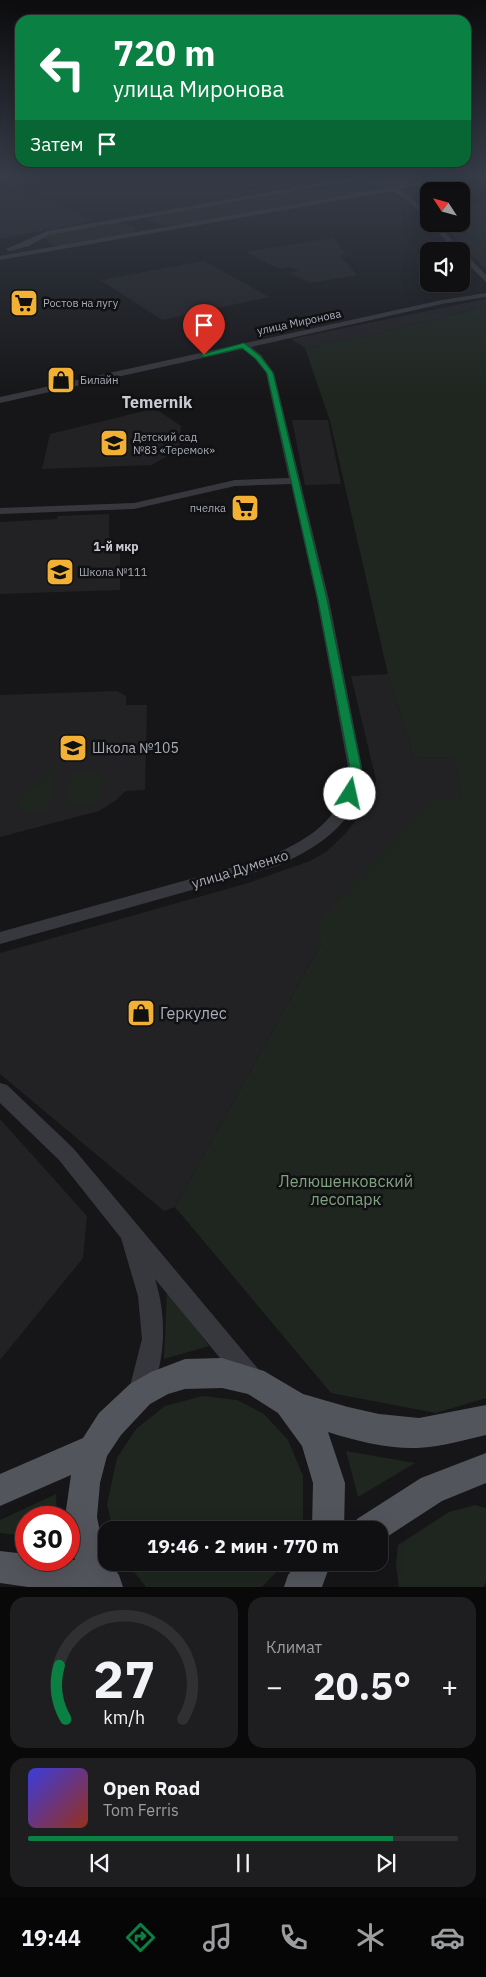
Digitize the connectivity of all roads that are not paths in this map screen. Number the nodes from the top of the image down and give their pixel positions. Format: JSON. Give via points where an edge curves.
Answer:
{"nodes":[{"id":1,"x":44,"y":250,"type":"edge"},
{"id":2,"x":0,"y":258,"type":"edge"},
{"id":3,"x":470,"y":262,"type":"edge"},
{"id":4,"x":486,"y":280,"type":"edge"},
{"id":5,"x":486,"y":295,"type":"edge"},
{"id":6,"x":244,"y":345,"type":"junction"},
{"id":7,"x":0,"y":400,"type":"edge"},
{"id":8,"x":295,"y":481,"type":"junction"},
{"id":9,"x":0,"y":511,"type":"edge"},
{"id":10,"x":0,"y":938,"type":"edge"},
{"id":11,"x":0,"y":1092,"type":"edge"},
{"id":12,"x":130,"y":1233,"type":"junction"},
{"id":13,"x":254,"y":1381,"type":"junction"},
{"id":14,"x":140,"y":1394,"type":"junction"},
{"id":15,"x":288,"y":1403,"type":"junction"},
{"id":16,"x":486,"y":1420,"type":"edge"},
{"id":17,"x":94,"y":1449,"type":"junction"},
{"id":18,"x":486,"y":1468,"type":"edge"},
{"id":19,"x":0,"y":1490,"type":"edge"},
{"id":20,"x":328,"y":1521,"type":"edge"},
{"id":21,"x":382,"y":1521,"type":"edge"},
{"id":22,"x":0,"y":1567,"type":"edge"},
{"id":23,"x":104,"y":1584,"type":"edge"}],
"edges":[{"from":1,"to":2,"type":"street"},
{"from":3,"to":4,"type":"street"},
{"from":5,"to":6,"type":"street","name":"улица Миронова"},
{"from":6,"to":7,"type":"street","name":"улица Миронова"},
{"from":6,"to":8,"type":"street","name":"улица Думенко","via":[[270,373]]},
{"from":8,"to":9,"type":"street","via":[[235,482],[134,506]]},
{"from":8,"to":10,"type":"street","name":"улица Думенко","via":[[323,600],[356,768],[350,794],[334,823],[302,848],[271,862]]},
{"from":11,"to":12,"type":"street","via":[[66,1154]]},
{"from":12,"to":13,"type":"street"},
{"from":12,"to":14,"type":"street","via":[[149,1296],[153,1339]]},
{"from":13,"to":14,"type":"main road","via":[[222,1372],[185,1374]]},
{"from":13,"to":15,"type":"main road"},
{"from":14,"to":17,"type":"main road","via":[[110,1424]]},
{"from":15,"to":16,"type":"main road","via":[[328,1418],[412,1433]]},
{"from":15,"to":20,"type":"main road","via":[[315,1438],[329,1483]]},
{"from":17,"to":19,"type":"main road"},
{"from":17,"to":23,"type":"main road","via":[[84,1483],[81,1517],[86,1548]]},
{"from":18,"to":21,"type":"main road","via":[[432,1489]]},
{"from":22,"to":23,"type":"main road"}]}
